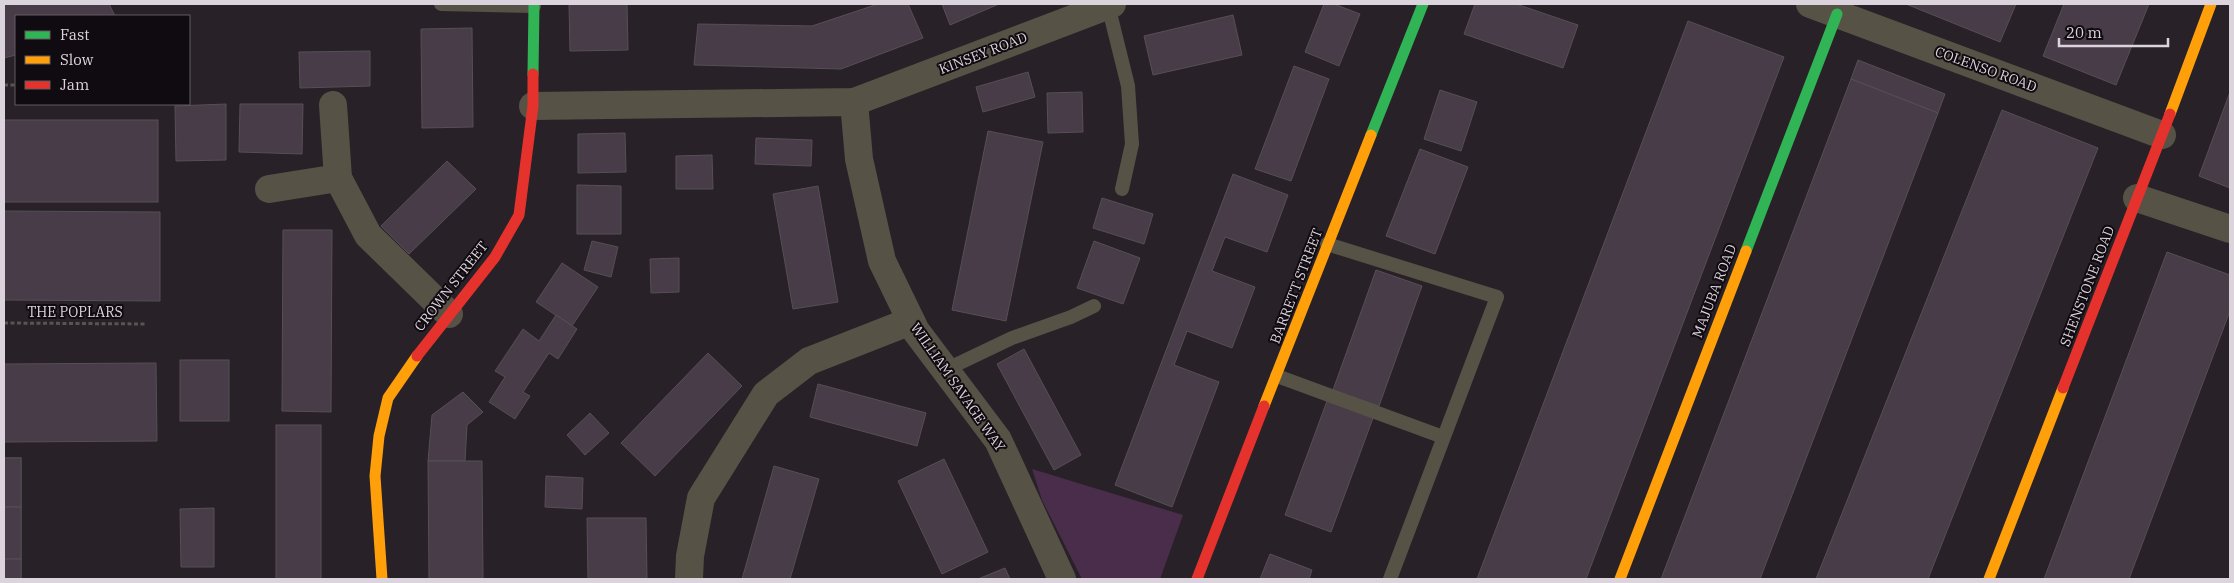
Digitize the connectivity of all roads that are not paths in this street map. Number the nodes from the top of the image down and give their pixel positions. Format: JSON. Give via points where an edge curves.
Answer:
{"nodes":[{"id":1,"x":440,"y":4,"type":"edge"},
{"id":2,"x":1110,"y":4,"type":"edge"},
{"id":3,"x":1423,"y":4,"type":"edge"},
{"id":4,"x":1810,"y":4,"type":"edge"},
{"id":5,"x":2211,"y":4,"type":"edge"},
{"id":6,"x":534,"y":5,"type":"edge"},
{"id":7,"x":1837,"y":14,"type":"junction"},
{"id":8,"x":854,"y":102,"type":"junction"},
{"id":9,"x":333,"y":105,"type":"dead end"},
{"id":10,"x":533,"y":106,"type":"junction"},
{"id":11,"x":2162,"y":135,"type":"junction"},
{"id":12,"x":338,"y":178,"type":"junction"},
{"id":13,"x":269,"y":189,"type":"dead end"},
{"id":14,"x":1122,"y":189,"type":"dead end"},
{"id":15,"x":2137,"y":198,"type":"junction"},
{"id":16,"x":2230,"y":229,"type":"edge"},
{"id":17,"x":1327,"y":244,"type":"junction"},
{"id":18,"x":1094,"y":306,"type":"dead end"},
{"id":19,"x":449,"y":314,"type":"junction"},
{"id":20,"x":911,"y":321,"type":"junction"},
{"id":21,"x":945,"y":370,"type":"junction"},
{"id":22,"x":1277,"y":376,"type":"junction"},
{"id":23,"x":1443,"y":437,"type":"junction"},
{"id":24,"x":382,"y":579,"type":"edge"},
{"id":25,"x":689,"y":579,"type":"edge"},
{"id":26,"x":1062,"y":579,"type":"edge"},
{"id":27,"x":1198,"y":579,"type":"edge"},
{"id":28,"x":1390,"y":579,"type":"edge"},
{"id":29,"x":1620,"y":579,"type":"edge"},
{"id":30,"x":1989,"y":579,"type":"edge"}],
"edges":[{"from":1,"to":6,"type":"lane"},
{"from":2,"to":8,"type":"street","name":"KINSEY ROAD"},
{"from":2,"to":14,"type":"lane","via":[[1128,95],[1132,144]]},
{"from":3,"to":17,"type":"street","name":"BARRETT STREET"},
{"from":4,"to":7,"type":"street","name":"COLENSO ROAD"},
{"from":5,"to":11,"type":"street","name":"SHENSTONE ROAD"},
{"from":6,"to":10,"type":"street","name":"CROWN STREET"},
{"from":7,"to":11,"type":"street","name":"COLENSO ROAD"},
{"from":7,"to":29,"type":"street","name":"MAJUBA ROAD"},
{"from":8,"to":10,"type":"street"},
{"from":8,"to":20,"type":"street","name":"WILLIAM SAVAGE WAY","via":[[859,159],[882,261]]},
{"from":9,"to":12,"type":"street"},
{"from":10,"to":19,"type":"street","name":"CROWN STREET","via":[[519,215],[495,256]]},
{"from":11,"to":15,"type":"street","name":"SHENSTONE ROAD"},
{"from":12,"to":13,"type":"street"},
{"from":12,"to":19,"type":"street","via":[[368,235]]},
{"from":15,"to":16,"type":"street"},
{"from":15,"to":30,"type":"street","name":"SHENSTONE ROAD"},
{"from":17,"to":22,"type":"street","name":"BARRETT STREET"},
{"from":17,"to":23,"type":"lane","via":[[1497,297]]},
{"from":18,"to":21,"type":"lane","via":[[1012,338]]},
{"from":19,"to":24,"type":"street","name":"CROWN STREET","via":[[388,398],[379,436],[375,476]]},
{"from":20,"to":21,"type":"street","name":"WILLIAM SAVAGE WAY"},
{"from":20,"to":25,"type":"street","via":[[809,361],[766,394],[701,498]]},
{"from":21,"to":26,"type":"street","name":"WILLIAM SAVAGE WAY","via":[[998,440]]},
{"from":22,"to":23,"type":"lane"},
{"from":22,"to":27,"type":"street","name":"BARRETT STREET"},
{"from":23,"to":28,"type":"lane"}]}
